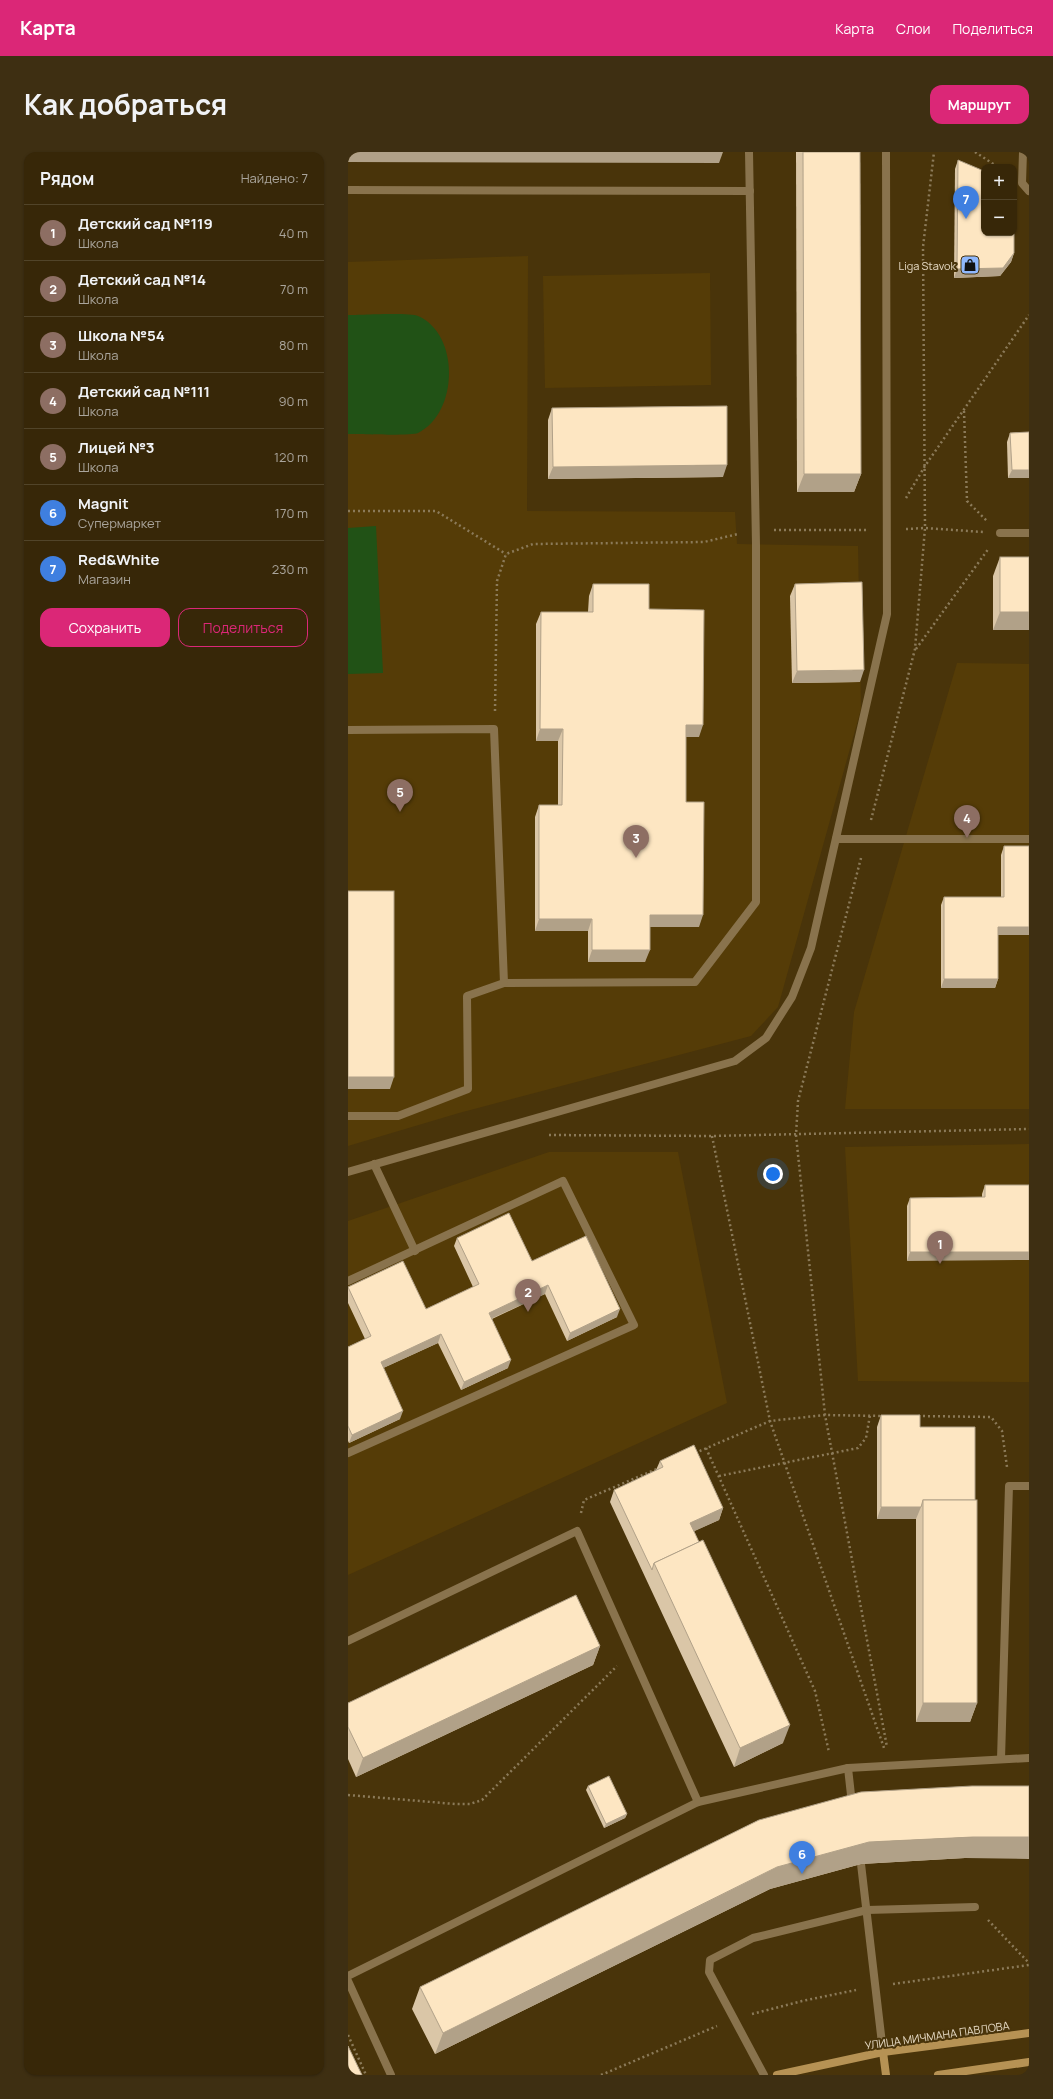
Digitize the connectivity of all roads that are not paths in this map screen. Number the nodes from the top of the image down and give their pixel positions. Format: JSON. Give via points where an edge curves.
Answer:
{"nodes":[{"id":1,"x":749,"y":152,"type":"edge"},
{"id":2,"x":886,"y":152,"type":"edge"},
{"id":3,"x":1023,"y":152,"type":"edge"},
{"id":4,"x":348,"y":190,"type":"edge"},
{"id":5,"x":750,"y":191,"type":"junction"},
{"id":6,"x":1029,"y":191,"type":"edge"},
{"id":7,"x":1000,"y":533,"type":"road end"},
{"id":8,"x":1029,"y":533,"type":"edge"},
{"id":9,"x":348,"y":730,"type":"edge"},
{"id":10,"x":836,"y":839,"type":"junction"},
{"id":11,"x":1029,"y":839,"type":"edge"},
{"id":12,"x":504,"y":983,"type":"junction"},
{"id":13,"x":348,"y":1116,"type":"edge"},
{"id":14,"x":374,"y":1164,"type":"junction"},
{"id":15,"x":348,"y":1172,"type":"edge"},
{"id":16,"x":416,"y":1251,"type":"junction"},
{"id":17,"x":348,"y":1281,"type":"edge"},
{"id":18,"x":348,"y":1453,"type":"edge"},
{"id":19,"x":1029,"y":1486,"type":"edge"},
{"id":20,"x":348,"y":1641,"type":"edge"},
{"id":21,"x":1029,"y":1758,"type":"edge"},
{"id":22,"x":1001,"y":1759,"type":"junction"},
{"id":23,"x":848,"y":1768,"type":"junction"},
{"id":24,"x":698,"y":1802,"type":"junction"},
{"id":25,"x":853,"y":1813,"type":"edge"},
{"id":26,"x":861,"y":1864,"type":"edge"},
{"id":27,"x":975,"y":1907,"type":"road end"},
{"id":28,"x":866,"y":1910,"type":"junction"},
{"id":29,"x":348,"y":1976,"type":"edge"},
{"id":30,"x":348,"y":1981,"type":"edge"},
{"id":31,"x":1029,"y":2033,"type":"edge"},
{"id":32,"x":883,"y":2052,"type":"junction"},
{"id":33,"x":1029,"y":2062,"type":"edge"},
{"id":34,"x":391,"y":2075,"type":"edge"},
{"id":35,"x":764,"y":2075,"type":"edge"},
{"id":36,"x":777,"y":2075,"type":"edge"},
{"id":37,"x":886,"y":2075,"type":"edge"},
{"id":38,"x":938,"y":2075,"type":"edge"}],
"edges":[{"from":1,"to":5,"type":"lane"},
{"from":2,"to":10,"type":"lane","via":[[887,614]]},
{"from":3,"to":6,"type":"lane","via":[[1022,183]]},
{"from":4,"to":5,"type":"lane"},
{"from":5,"to":12,"type":"lane","via":[[756,545],[756,902],[695,982]]},
{"from":7,"to":8,"type":"lane"},
{"from":9,"to":12,"type":"lane","via":[[494,729]]},
{"from":10,"to":11,"type":"lane"},
{"from":10,"to":14,"type":"lane","via":[[811,948],[792,997],[766,1038],[735,1061]]},
{"from":12,"to":13,"type":"lane","via":[[467,996],[468,1089],[398,1116]]},
{"from":14,"to":15,"type":"lane"},
{"from":14,"to":16,"type":"lane"},
{"from":16,"to":17,"type":"lane"},
{"from":16,"to":18,"type":"lane","via":[[563,1181],[634,1325]]},
{"from":19,"to":22,"type":"lane","via":[[1009,1486]]},
{"from":20,"to":24,"type":"lane","via":[[577,1531]]},
{"from":21,"to":22,"type":"lane"},
{"from":22,"to":23,"type":"lane"},
{"from":23,"to":24,"type":"lane"},
{"from":23,"to":25,"type":"lane"},
{"from":24,"to":29,"type":"lane"},
{"from":26,"to":28,"type":"lane"},
{"from":27,"to":28,"type":"lane"},
{"from":28,"to":32,"type":"lane"},
{"from":28,"to":35,"type":"lane","via":[[752,1938],[710,1960],[709,1972]]},
{"from":30,"to":34,"type":"lane"},
{"from":31,"to":32,"type":"main road","name":"УЛИЦА МИЧМАНА ПАВЛОВА"},
{"from":32,"to":36,"type":"main road","name":"УЛИЦА МИЧМАНА ПАВЛОВА"},
{"from":32,"to":37,"type":"main road"},
{"from":33,"to":38,"type":"main road"}]}
